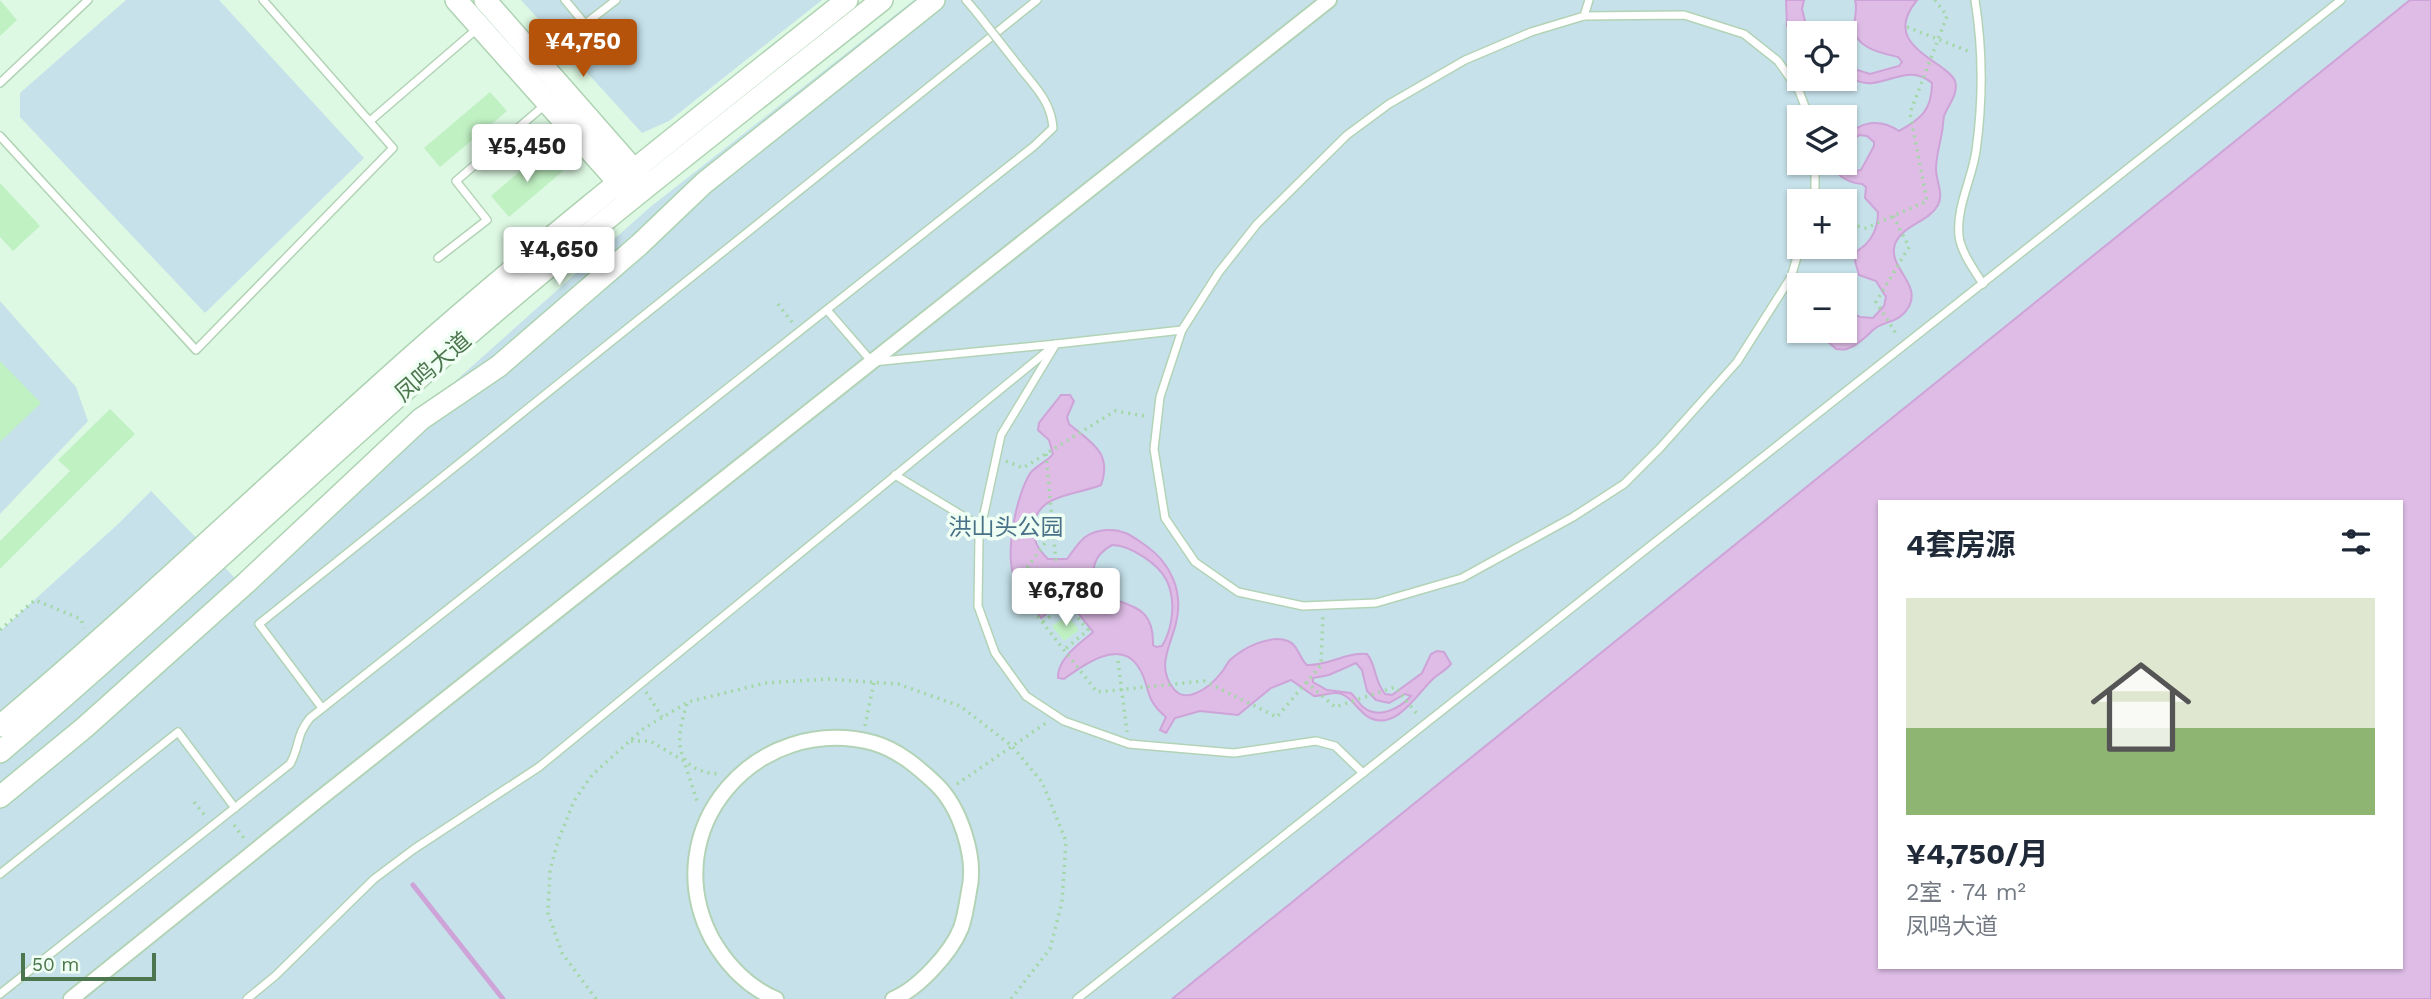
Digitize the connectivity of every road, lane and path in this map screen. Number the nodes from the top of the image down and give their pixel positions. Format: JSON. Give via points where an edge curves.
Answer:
{"nodes":[{"id":1,"x":89,"y":0,"type":"edge"},
{"id":2,"x":263,"y":0,"type":"edge"},
{"id":3,"x":456,"y":0,"type":"edge"},
{"id":4,"x":485,"y":0,"type":"edge"},
{"id":5,"x":565,"y":0,"type":"edge"},
{"id":6,"x":616,"y":0,"type":"edge"},
{"id":7,"x":847,"y":0,"type":"edge"},
{"id":8,"x":882,"y":0,"type":"edge"},
{"id":9,"x":934,"y":0,"type":"edge"},
{"id":10,"x":966,"y":0,"type":"edge"},
{"id":11,"x":1037,"y":0,"type":"edge"},
{"id":12,"x":1329,"y":0,"type":"edge"},
{"id":13,"x":1589,"y":0,"type":"edge"},
{"id":14,"x":1935,"y":0,"type":"edge"},
{"id":15,"x":1975,"y":0,"type":"edge"},
{"id":16,"x":2342,"y":0,"type":"edge"},
{"id":17,"x":78,"y":3,"type":"edge"},
{"id":18,"x":1584,"y":16,"type":"junction"},
{"id":19,"x":480,"y":27,"type":"junction"},
{"id":20,"x":1907,"y":27,"type":"dead end"},
{"id":21,"x":1938,"y":40,"type":"junction"},
{"id":22,"x":1980,"y":55,"type":"junction"},
{"id":23,"x":0,"y":83,"type":"edge"},
{"id":24,"x":548,"y":103,"type":"junction"},
{"id":25,"x":1804,"y":105,"type":"edge"},
{"id":26,"x":370,"y":121,"type":"junction"},
{"id":27,"x":0,"y":136,"type":"edge"},
{"id":28,"x":633,"y":184,"type":"junction"},
{"id":29,"x":1893,"y":216,"type":"junction"},
{"id":30,"x":1857,"y":226,"type":"edge"},
{"id":31,"x":438,"y":258,"type":"dead end"},
{"id":32,"x":1797,"y":259,"type":"edge"},
{"id":33,"x":1983,"y":284,"type":"junction"},
{"id":34,"x":778,"y":304,"type":"dead end"},
{"id":35,"x":827,"y":310,"type":"junction"},
{"id":36,"x":1182,"y":330,"type":"junction"},
{"id":37,"x":799,"y":331,"type":"junction"},
{"id":38,"x":1055,"y":344,"type":"junction"},
{"id":39,"x":1904,"y":346,"type":"junction"},
{"id":40,"x":872,"y":362,"type":"junction"},
{"id":41,"x":1158,"y":417,"type":"junction"},
{"id":42,"x":1046,"y":454,"type":"junction"},
{"id":43,"x":996,"y":456,"type":"junction"},
{"id":44,"x":895,"y":475,"type":"junction"},
{"id":45,"x":981,"y":527,"type":"junction"},
{"id":46,"x":1053,"y":532,"type":"junction"},
{"id":47,"x":1056,"y":562,"type":"dead end"},
{"id":48,"x":1323,"y":605,"type":"junction"},
{"id":49,"x":1042,"y":622,"type":"junction"},
{"id":50,"x":128,"y":629,"type":"junction"},
{"id":51,"x":0,"y":630,"type":"edge"},
{"id":52,"x":1064,"y":650,"type":"junction"},
{"id":53,"x":90,"y":651,"type":"junction"},
{"id":54,"x":1118,"y":661,"type":"dead end"},
{"id":55,"x":874,"y":682,"type":"dead end"},
{"id":56,"x":1306,"y":682,"type":"junction"},
{"id":57,"x":641,"y":684,"type":"junction"},
{"id":58,"x":1122,"y":690,"type":"junction"},
{"id":59,"x":688,"y":702,"type":"dead end"},
{"id":60,"x":322,"y":708,"type":"junction"},
{"id":61,"x":1057,"y":716,"type":"junction"},
{"id":62,"x":662,"y":717,"type":"dead end"},
{"id":63,"x":1425,"y":724,"type":"junction"},
{"id":64,"x":0,"y":726,"type":"edge"},
{"id":65,"x":629,"y":740,"type":"dead end"},
{"id":66,"x":861,"y":741,"type":"junction"},
{"id":67,"x":1129,"y":744,"type":"junction"},
{"id":68,"x":0,"y":752,"type":"edge"},
{"id":69,"x":684,"y":761,"type":"junction"},
{"id":70,"x":753,"y":763,"type":"junction"},
{"id":71,"x":598,"y":768,"type":"dead end"},
{"id":72,"x":1363,"y":773,"type":"junction"},
{"id":73,"x":944,"y":792,"type":"junction"},
{"id":74,"x":0,"y":797,"type":"edge"},
{"id":75,"x":194,"y":802,"type":"dead end"},
{"id":76,"x":235,"y":807,"type":"junction"},
{"id":77,"x":226,"y":815,"type":"junction"},
{"id":78,"x":704,"y":824,"type":"junction"},
{"id":79,"x":212,"y":826,"type":"junction"},
{"id":80,"x":253,"y":852,"type":"junction"},
{"id":81,"x":0,"y":874,"type":"edge"},
{"id":82,"x":0,"y":995,"type":"edge"},
{"id":83,"x":71,"y":999,"type":"edge"},
{"id":84,"x":247,"y":999,"type":"edge"},
{"id":85,"x":596,"y":999,"type":"edge"},
{"id":86,"x":776,"y":999,"type":"edge"},
{"id":87,"x":892,"y":999,"type":"edge"},
{"id":88,"x":1077,"y":999,"type":"edge"}],
"edges":[{"from":1,"to":17,"type":"lane"},
{"from":2,"to":26,"type":"lane"},
{"from":3,"to":19,"type":"street"},
{"from":4,"to":28,"type":"street"},
{"from":5,"to":6,"type":"lane","via":[[585,24]]},
{"from":7,"to":28,"type":"street","name":"凤鸣大道"},
{"from":8,"to":28,"type":"street","name":"凤鸣大道"},
{"from":9,"to":74,"type":"street","via":[[705,183],[499,366],[421,419],[85,728]]},
{"from":10,"to":35,"type":"lane","bridge":true,"via":[[1046,99],[1052,128]]},
{"from":11,"to":60,"type":"lane","via":[[259,624]]},
{"from":12,"to":40,"type":"street"},
{"from":13,"to":18,"type":"lane"},
{"from":14,"to":21,"type":"path","via":[[1947,16]]},
{"from":15,"to":22,"type":"lane"},
{"from":16,"to":33,"type":"lane"},
{"from":17,"to":23,"type":"lane"},
{"from":18,"to":25,"type":"lane","via":[[1684,15],[1744,34],[1778,61]]},
{"from":18,"to":36,"type":"lane","via":[[1465,60],[1389,104],[1347,135],[1257,224]]},
{"from":19,"to":24,"type":"street"},
{"from":19,"to":26,"type":"lane"},
{"from":20,"to":21,"type":"path"},
{"from":21,"to":22,"type":"path"},
{"from":21,"to":29,"type":"path","via":[[1910,113],[1927,201]]},
{"from":22,"to":33,"type":"lane","via":[[1976,153],[1959,217],[1959,238]]},
{"from":24,"to":28,"type":"street"},
{"from":24,"to":31,"type":"lane","via":[[456,181],[487,220]]},
{"from":26,"to":27,"type":"lane","via":[[393,148],[196,350]]},
{"from":28,"to":50,"type":"street","name":"凤鸣大道","via":[[410,358]]},
{"from":29,"to":30,"type":"path","via":[[1866,228]]},
{"from":29,"to":39,"type":"path","via":[[1909,247],[1876,302]]},
{"from":32,"to":48,"type":"lane","via":[[1791,277],[1737,362],[1624,484],[1462,578],[1376,603]]},
{"from":33,"to":39,"type":"lane"},
{"from":34,"to":37,"type":"path"},
{"from":35,"to":37,"type":"lane"},
{"from":35,"to":40,"type":"lane"},
{"from":36,"to":38,"type":"lane"},
{"from":36,"to":41,"type":"lane"},
{"from":37,"to":60,"type":"lane"},
{"from":38,"to":40,"type":"lane"},
{"from":38,"to":43,"type":"lane","via":[[1001,435]]},
{"from":38,"to":44,"type":"lane"},
{"from":39,"to":63,"type":"lane"},
{"from":40,"to":80,"type":"street"},
{"from":41,"to":42,"type":"path","via":[[1115,411]]},
{"from":41,"to":48,"type":"lane","via":[[1154,449],[1165,518],[1195,562],[1238,592],[1303,606]]},
{"from":42,"to":43,"type":"path","via":[[1023,468]]},
{"from":42,"to":46,"type":"path"},
{"from":43,"to":45,"type":"lane"},
{"from":44,"to":45,"type":"lane"},
{"from":44,"to":57,"type":"lane"},
{"from":45,"to":61,"type":"lane","via":[[978,606],[995,653],[1026,696]]},
{"from":46,"to":47,"type":"path"},
{"from":46,"to":49,"type":"path","via":[[1014,586]]},
{"from":48,"to":56,"type":"path","via":[[1321,665]]},
{"from":49,"to":52,"type":"path"},
{"from":49,"to":52,"type":"path","via":[[1066,603],[1088,630]]},
{"from":50,"to":53,"type":"street","name":"凤鸣大道"},
{"from":50,"to":68,"type":"street","name":"凤鸣大道"},
{"from":51,"to":53,"type":"path","via":[[35,600],[81,619]]},
{"from":52,"to":58,"type":"path","via":[[1097,692]]},
{"from":53,"to":64,"type":"street","name":"凤鸣大道"},
{"from":54,"to":58,"type":"path"},
{"from":55,"to":66,"type":"path"},
{"from":56,"to":58,"type":"path","via":[[1277,717],[1204,681]]},
{"from":56,"to":63,"type":"path","via":[[1335,706],[1395,687]]},
{"from":57,"to":62,"type":"path"},
{"from":57,"to":84,"type":"lane","via":[[539,767],[374,879]]},
{"from":58,"to":67,"type":"path"},
{"from":59,"to":69,"type":"path","via":[[681,722]]},
{"from":60,"to":76,"type":"lane","via":[[299,731],[290,764]]},
{"from":61,"to":67,"type":"lane"},
{"from":61,"to":73,"type":"path"},
{"from":63,"to":72,"type":"lane"},
{"from":65,"to":69,"type":"path","via":[[650,741]]},
{"from":66,"to":70,"type":"street","via":[[834,737],[791,744]]},
{"from":66,"to":73,"type":"street","via":[[914,763]]},
{"from":67,"to":72,"type":"lane","via":[[1234,753],[1317,741],[1335,746]]},
{"from":69,"to":70,"type":"path","via":[[717,774]]},
{"from":69,"to":78,"type":"path"},
{"from":70,"to":78,"type":"street","via":[[724,790]]},
{"from":71,"to":85,"type":"path","via":[[574,801],[558,841],[550,870],[548,913],[562,953]]},
{"from":72,"to":88,"type":"lane"},
{"from":73,"to":87,"type":"street","via":[[966,835],[971,882],[961,929],[935,969]]},
{"from":75,"to":79,"type":"path"},
{"from":76,"to":77,"type":"lane"},
{"from":76,"to":81,"type":"lane","via":[[178,732]]},
{"from":77,"to":79,"type":"lane"},
{"from":77,"to":80,"type":"path"},
{"from":78,"to":86,"type":"street","via":[[695,871],[701,918],[724,960],[759,992]]},
{"from":79,"to":82,"type":"lane"},
{"from":80,"to":83,"type":"street"}]}
